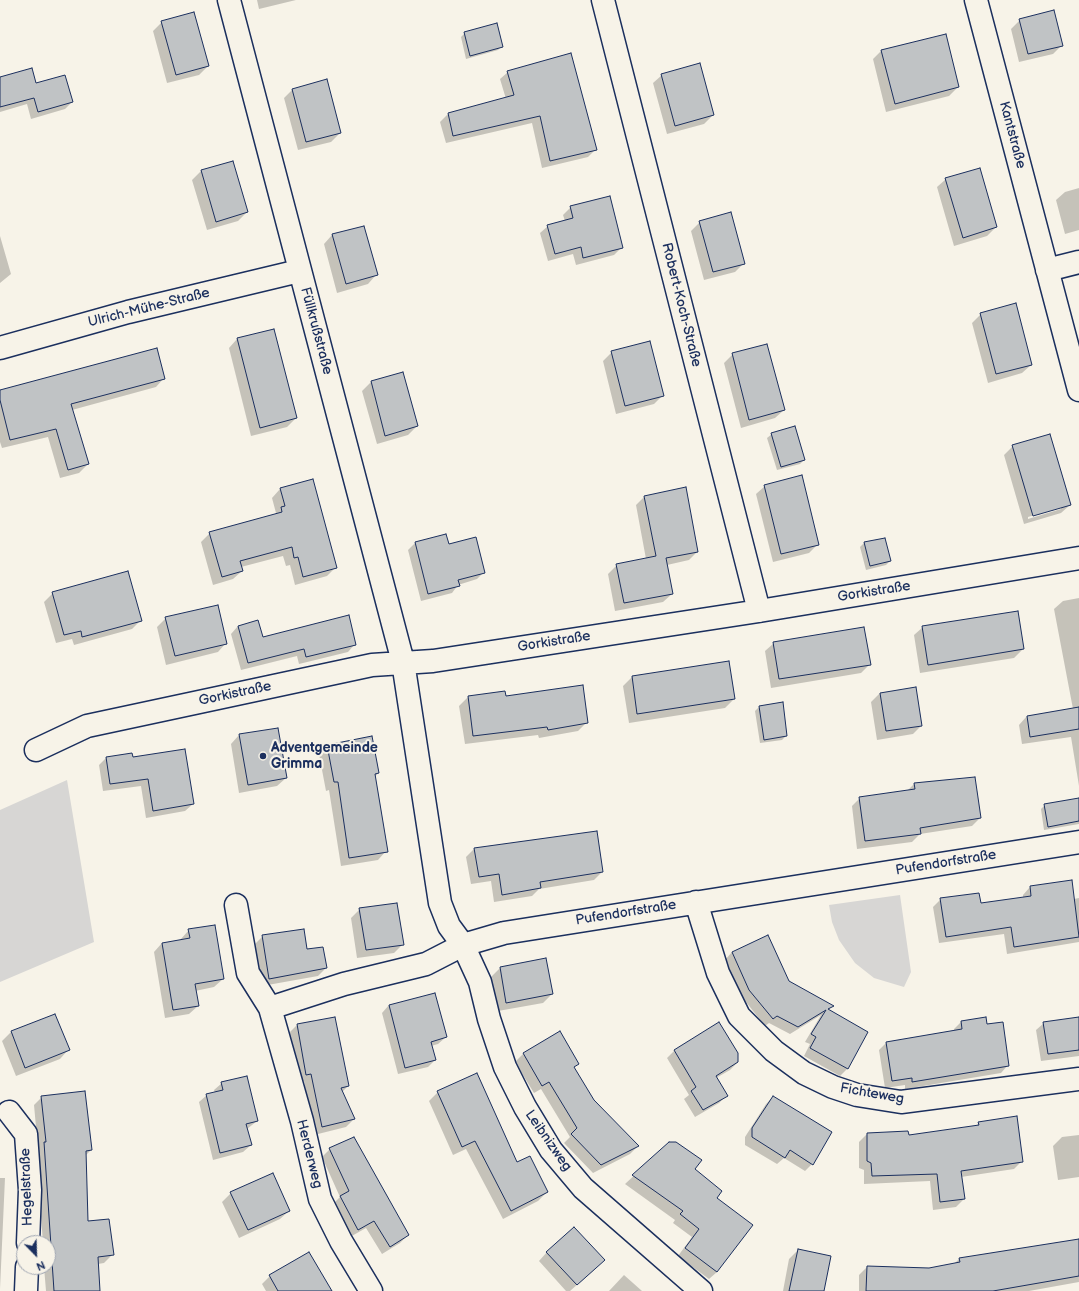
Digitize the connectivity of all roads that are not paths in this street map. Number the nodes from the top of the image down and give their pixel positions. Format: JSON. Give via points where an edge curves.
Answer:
{"nodes":[{"id":1,"x":229,"y":0,"type":"edge"},
{"id":2,"x":604,"y":0,"type":"edge"},
{"id":3,"x":976,"y":0,"type":"edge"},
{"id":4,"x":1079,"y":262,"type":"edge"},
{"id":5,"x":1047,"y":270,"type":"junction"},
{"id":6,"x":299,"y":271,"type":"junction"},
{"id":7,"x":0,"y":348,"type":"edge"},
{"id":8,"x":1079,"y":390,"type":"edge"},
{"id":9,"x":1079,"y":558,"type":"edge"},
{"id":10,"x":759,"y":611,"type":"junction"},
{"id":11,"x":403,"y":662,"type":"junction"},
{"id":12,"x":36,"y":750,"type":"dead end"},
{"id":13,"x":1079,"y":842,"type":"edge"},
{"id":14,"x":696,"y":902,"type":"junction"},
{"id":15,"x":236,"y":905,"type":"dead end"},
{"id":16,"x":463,"y":945,"type":"junction"},
{"id":17,"x":270,"y":1008,"type":"junction"},
{"id":18,"x":1079,"y":1079,"type":"edge"},
{"id":19,"x":9,"y":1112,"type":"dead end"},
{"id":20,"x":28,"y":1235,"type":"edge"},
{"id":21,"x":27,"y":1275,"type":"edge"},
{"id":22,"x":26,"y":1291,"type":"edge"},
{"id":23,"x":371,"y":1291,"type":"edge"},
{"id":24,"x":701,"y":1291,"type":"edge"}],
"edges":[{"from":1,"to":6,"type":"street","name":"Füllkrußstraße"},
{"from":2,"to":10,"type":"street","name":"Robert-Koch-Straße"},
{"from":3,"to":5,"type":"street","name":"Kantstraße"},
{"from":4,"to":5,"type":"street"},
{"from":5,"to":8,"type":"street","name":"Kantstraße"},
{"from":6,"to":7,"type":"street","name":"Ulrich-Mühe-Straße","via":[[128,312]]},
{"from":6,"to":11,"type":"street","name":"Füllkrußstraße"},
{"from":9,"to":10,"type":"street","name":"Gorkistraße"},
{"from":10,"to":11,"type":"street","name":"Gorkistraße","via":[[433,661]]},
{"from":11,"to":12,"type":"street","name":"Gorkistraße","via":[[372,665],[87,726]]},
{"from":11,"to":16,"type":"street","via":[[440,903],[449,926]]},
{"from":13,"to":14,"type":"street","name":"Pufendorfstraße"},
{"from":14,"to":16,"type":"street","name":"Pufendorfstraße","via":[[504,933]]},
{"from":14,"to":18,"type":"street","name":"Fichteweg","via":[[718,973],[739,1016],[780,1055],[804,1073],[833,1087],[901,1102]]},
{"from":15,"to":17,"type":"street","name":"Herderweg","via":[[248,973]]},
{"from":16,"to":17,"type":"street","via":[[426,964],[344,984]]},
{"from":16,"to":24,"type":"street","name":"Leibnizweg","via":[[480,982],[505,1067],[551,1150],[583,1188]]},
{"from":17,"to":23,"type":"street","name":"Herderweg","via":[[302,1121],[320,1199]]},
{"from":19,"to":20,"type":"street","name":"Hegelstraße","via":[[26,1134],[30,1190]]},
{"from":21,"to":22,"type":"street"}]}
